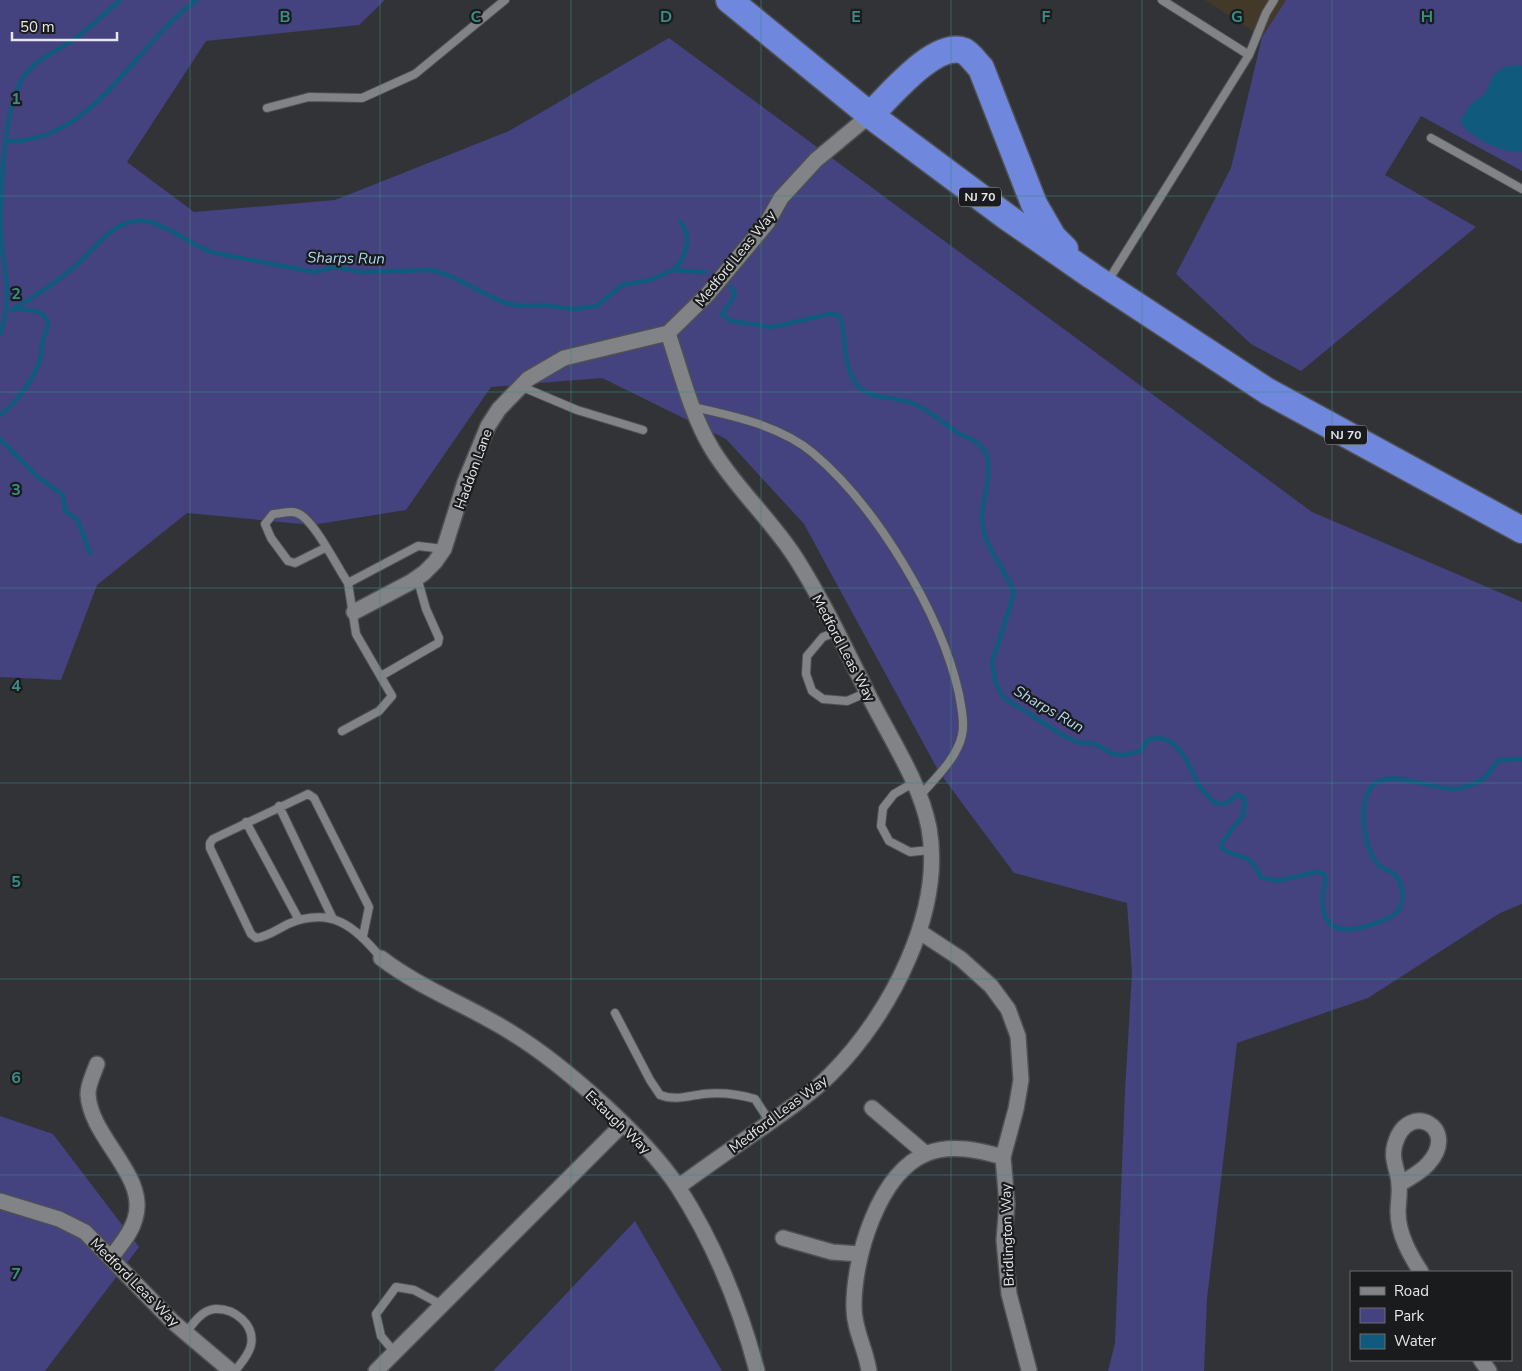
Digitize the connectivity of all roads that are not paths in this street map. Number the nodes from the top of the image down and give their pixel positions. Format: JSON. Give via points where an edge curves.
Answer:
{"nodes":[{"id":1,"x":505,"y":0,"type":"edge"},
{"id":2,"x":729,"y":0,"type":"edge"},
{"id":3,"x":1162,"y":0,"type":"edge"},
{"id":4,"x":1274,"y":0,"type":"edge"},
{"id":5,"x":1249,"y":55,"type":"junction"},
{"id":6,"x":267,"y":108,"type":"dead end"},
{"id":7,"x":870,"y":115,"type":"junction"},
{"id":8,"x":1431,"y":138,"type":"dead end"},
{"id":9,"x":1522,"y":189,"type":"edge"},
{"id":10,"x":1099,"y":280,"type":"junction"},
{"id":11,"x":668,"y":333,"type":"junction"},
{"id":12,"x":520,"y":386,"type":"junction"},
{"id":13,"x":693,"y":407,"type":"junction"},
{"id":14,"x":643,"y":430,"type":"dead end"},
{"id":15,"x":1522,"y":530,"type":"edge"},
{"id":16,"x":325,"y":548,"type":"junction"},
{"id":17,"x":444,"y":549,"type":"junction"},
{"id":18,"x":417,"y":577,"type":"junction"},
{"id":19,"x":348,"y":584,"type":"junction"},
{"id":20,"x":354,"y":612,"type":"junction"},
{"id":21,"x":836,"y":632,"type":"junction"},
{"id":22,"x":381,"y":676,"type":"junction"},
{"id":23,"x":868,"y":692,"type":"junction"},
{"id":24,"x":342,"y":732,"type":"dead end"},
{"id":25,"x":916,"y":790,"type":"junction"},
{"id":26,"x":279,"y":806,"type":"junction"},
{"id":27,"x":246,"y":822,"type":"junction"},
{"id":28,"x":930,"y":850,"type":"junction"},
{"id":29,"x":332,"y":917,"type":"junction"},
{"id":30,"x":298,"y":920,"type":"junction"},
{"id":31,"x":920,"y":932,"type":"junction"},
{"id":32,"x":363,"y":936,"type":"junction"},
{"id":33,"x":381,"y":958,"type":"joint"},
{"id":34,"x":615,"y":1013,"type":"dead end"},
{"id":35,"x":97,"y":1064,"type":"dead end"},
{"id":36,"x":872,"y":1108,"type":"dead end"},
{"id":37,"x":770,"y":1122,"type":"junction"},
{"id":38,"x":622,"y":1124,"type":"junction"},
{"id":39,"x":926,"y":1154,"type":"junction"},
{"id":40,"x":1003,"y":1157,"type":"junction"},
{"id":41,"x":1400,"y":1184,"type":"dead end"},
{"id":42,"x":678,"y":1187,"type":"junction"},
{"id":43,"x":0,"y":1201,"type":"edge"},
{"id":44,"x":783,"y":1238,"type":"dead end"},
{"id":45,"x":860,"y":1254,"type":"junction"},
{"id":46,"x":111,"y":1258,"type":"junction"},
{"id":47,"x":1421,"y":1271,"type":"edge"},
{"id":48,"x":442,"y":1304,"type":"junction"},
{"id":49,"x":186,"y":1333,"type":"junction"},
{"id":50,"x":395,"y":1353,"type":"junction"},
{"id":51,"x":1030,"y":1370,"type":"dead end"},
{"id":52,"x":233,"y":1371,"type":"edge"},
{"id":53,"x":376,"y":1371,"type":"edge"},
{"id":54,"x":757,"y":1371,"type":"edge"},
{"id":55,"x":869,"y":1371,"type":"edge"}],
"edges":[{"from":1,"to":6,"type":"lane","via":[[414,74],[362,98],[309,96]]},
{"from":2,"to":7,"type":"highway","number":"NJ 70"},
{"from":3,"to":5,"type":"lane"},
{"from":4,"to":5,"type":"lane"},
{"from":5,"to":10,"type":"lane"},
{"from":7,"to":10,"type":"highway","number":"NJ 70","via":[[1007,217]]},
{"from":7,"to":10,"type":"highway","via":[[922,64],[941,52],[966,52],[981,68],[1034,204],[1053,237]]},
{"from":7,"to":11,"type":"street","name":"Medford Leas Way","via":[[816,160],[781,198],[767,223],[707,295]]},
{"from":8,"to":9,"type":"lane"},
{"from":10,"to":15,"type":"highway","number":"NJ 70","via":[[1267,391]]},
{"from":11,"to":12,"type":"street","name":"Haddon Lane","via":[[564,358]]},
{"from":11,"to":13,"type":"street","name":"Medford Leas Way"},
{"from":12,"to":14,"type":"lane","via":[[577,410]]},
{"from":12,"to":17,"type":"street","name":"Haddon Lane","via":[[499,409],[479,444]]},
{"from":13,"to":21,"type":"street","name":"Medford Leas Way","via":[[711,448],[796,559]]},
{"from":13,"to":25,"type":"lane","via":[[733,416],[780,433],[812,452],[840,479],[877,524],[910,578],[934,622],[954,671],[962,710],[962,735],[954,755]]},
{"from":16,"to":16,"type":"lane","via":[[304,517],[294,512],[273,514],[265,524],[288,561],[295,562]]},
{"from":16,"to":19,"type":"lane"},
{"from":17,"to":18,"type":"street","name":"Haddon Lane"},
{"from":17,"to":19,"type":"lane","via":[[418,546]]},
{"from":18,"to":20,"type":"street","name":"Haddon Lane"},
{"from":18,"to":22,"type":"lane","via":[[438,643]]},
{"from":19,"to":20,"type":"lane"},
{"from":20,"to":22,"type":"lane","via":[[356,634]]},
{"from":21,"to":23,"type":"street","name":"Medford Leas Way"},
{"from":21,"to":23,"type":"lane","via":[[823,637],[807,656],[806,674],[812,691],[823,699],[847,702]]},
{"from":22,"to":24,"type":"lane","via":[[392,696],[379,710]]},
{"from":23,"to":25,"type":"street","name":"Medford Leas Way"},
{"from":25,"to":28,"type":"street","name":"Medford Leas Way","via":[[928,827]]},
{"from":25,"to":28,"type":"lane","via":[[894,794],[883,808],[881,826],[889,840],[910,852]]},
{"from":26,"to":27,"type":"lane"},
{"from":26,"to":29,"type":"lane"},
{"from":26,"to":32,"type":"lane","via":[[304,794],[314,798],[369,907]]},
{"from":27,"to":30,"type":"lane"},
{"from":27,"to":30,"type":"lane","via":[[213,839],[210,848],[251,934],[260,937]]},
{"from":28,"to":31,"type":"street","name":"Medford Leas Way","via":[[928,899]]},
{"from":29,"to":30,"type":"lane"},
{"from":29,"to":32,"type":"lane"},
{"from":31,"to":37,"type":"street","name":"Medford Leas Way","via":[[900,976],[856,1044],[832,1073]]},
{"from":31,"to":40,"type":"street","name":"Bridlington Way","via":[[981,976],[1000,997],[1014,1022],[1022,1080]]},
{"from":32,"to":33,"type":"lane"},
{"from":33,"to":38,"type":"street","name":"Estaugh Way","via":[[413,980],[514,1034]]},
{"from":34,"to":37,"type":"lane","via":[[660,1095],[678,1098],[737,1094],[755,1099]]},
{"from":35,"to":46,"type":"street","via":[[88,1091],[90,1110],[133,1183],[137,1208],[131,1230]]},
{"from":36,"to":39,"type":"street"},
{"from":37,"to":42,"type":"street","name":"Medford Leas Way"},
{"from":38,"to":42,"type":"street","name":"Estaugh Way"},
{"from":38,"to":48,"type":"street"},
{"from":39,"to":40,"type":"street","via":[[972,1149]]},
{"from":39,"to":45,"type":"street","via":[[911,1162],[892,1184],[871,1222]]},
{"from":40,"to":51,"type":"street","name":"Bridlington Way","via":[[1007,1280],[1018,1334]]},
{"from":41,"to":47,"type":"street","via":[[1398,1215],[1401,1232],[1407,1249]]},
{"from":42,"to":54,"type":"street","name":"Estaugh Way","via":[[727,1282]]},
{"from":43,"to":46,"type":"street","name":"Medford Leas Way","via":[[74,1225],[98,1243]]},
{"from":44,"to":45,"type":"street","via":[[832,1252]]},
{"from":45,"to":55,"type":"street","via":[[855,1279],[855,1324],[866,1352]]},
{"from":46,"to":49,"type":"street","name":"Medford Leas Way"},
{"from":48,"to":50,"type":"street"},
{"from":48,"to":50,"type":"lane","via":[[414,1290],[396,1287],[376,1314],[381,1336]]},
{"from":49,"to":52,"type":"street","name":"Medford Leas Way"},
{"from":49,"to":52,"type":"lane","via":[[202,1314],[215,1309],[239,1316],[248,1324],[252,1334],[251,1346]]},
{"from":50,"to":53,"type":"street"}]}
